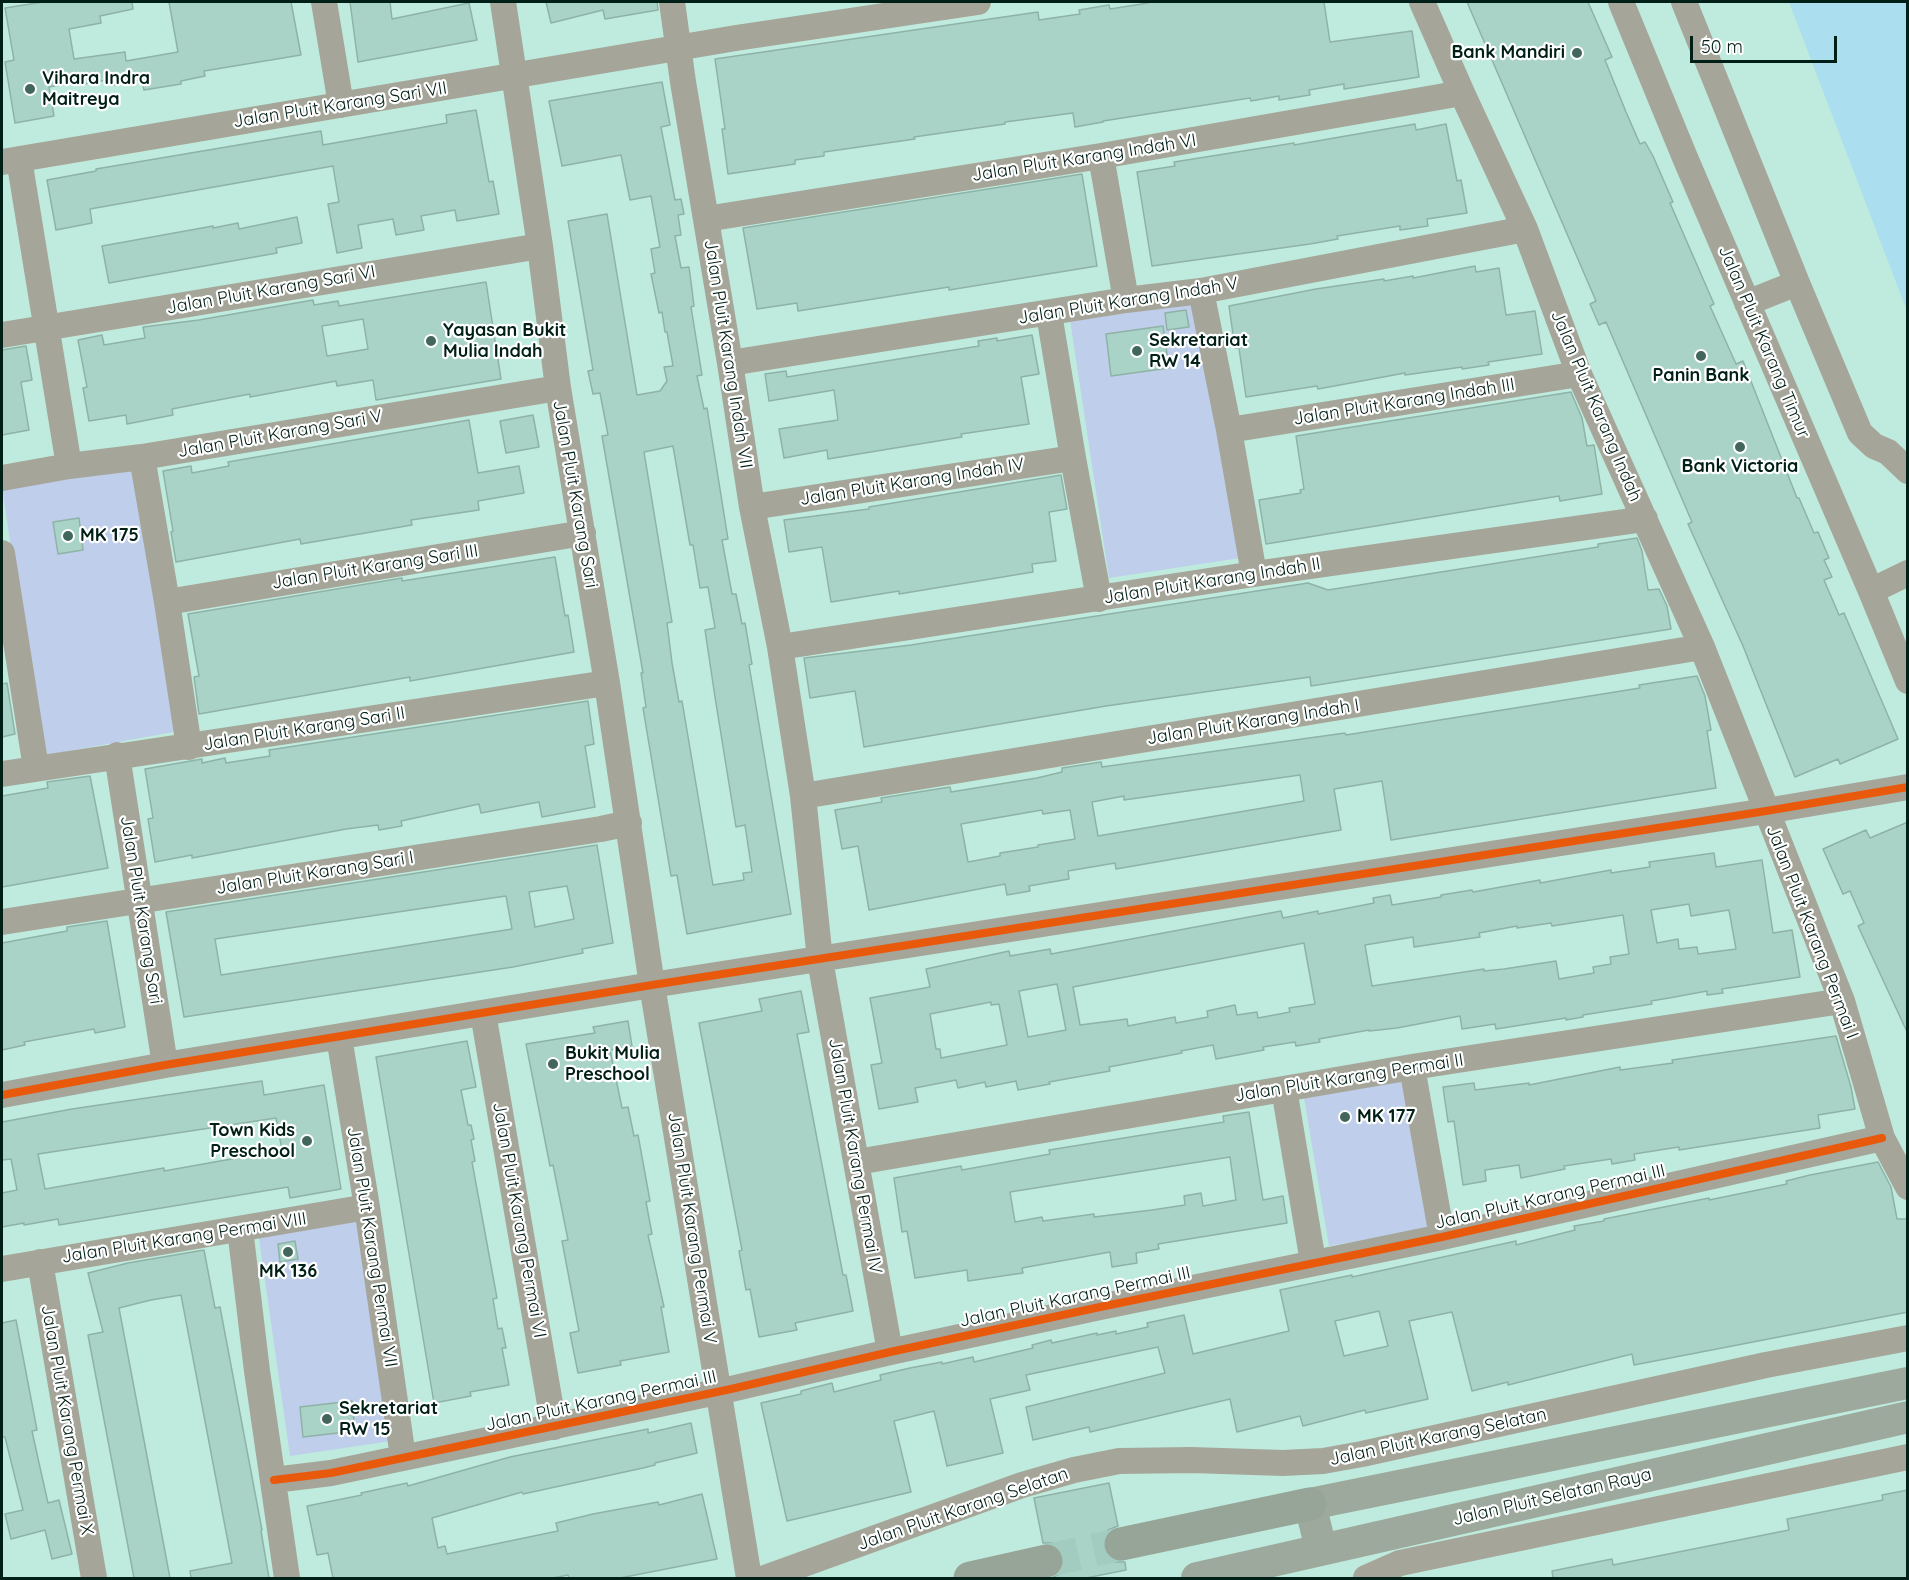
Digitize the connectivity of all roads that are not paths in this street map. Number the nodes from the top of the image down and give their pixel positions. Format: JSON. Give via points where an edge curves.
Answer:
{"nodes":[{"id":1,"x":324,"y":2,"type":"edge"},
{"id":2,"x":503,"y":2,"type":"edge"},
{"id":3,"x":672,"y":2,"type":"edge"},
{"id":4,"x":978,"y":2,"type":"edge"},
{"id":5,"x":1422,"y":2,"type":"edge"},
{"id":6,"x":1621,"y":2,"type":"edge"},
{"id":7,"x":1684,"y":2,"type":"edge"},
{"id":8,"x":678,"y":48,"type":"junction"},
{"id":9,"x":515,"y":76,"type":"junction"},
{"id":10,"x":1462,"y":93,"type":"junction"},
{"id":11,"x":340,"y":105,"type":"junction"},
{"id":12,"x":1101,"y":156,"type":"junction"},
{"id":13,"x":10,"y":161,"type":"edge"},
{"id":14,"x":706,"y":219,"type":"junction"},
{"id":15,"x":1525,"y":230,"type":"junction"},
{"id":16,"x":540,"y":246,"type":"junction"},
{"id":17,"x":1797,"y":283,"type":"junction"},
{"id":18,"x":1201,"y":291,"type":"junction"},
{"id":19,"x":1126,"y":300,"type":"junction"},
{"id":20,"x":1747,"y":303,"type":"junction"},
{"id":21,"x":1049,"y":314,"type":"junction"},
{"id":22,"x":46,"y":328,"type":"junction"},
{"id":23,"x":2,"y":335,"type":"edge"},
{"id":24,"x":730,"y":363,"type":"junction"},
{"id":25,"x":1579,"y":374,"type":"junction"},
{"id":26,"x":558,"y":388,"type":"junction"},
{"id":27,"x":1229,"y":430,"type":"junction"},
{"id":28,"x":142,"y":457,"type":"junction"},
{"id":29,"x":1072,"y":458,"type":"junction"},
{"id":30,"x":69,"y":466,"type":"junction"},
{"id":31,"x":1908,"y":471,"type":"edge"},
{"id":32,"x":2,"y":478,"type":"edge"},
{"id":33,"x":752,"y":507,"type":"junction"},
{"id":34,"x":1645,"y":519,"type":"junction"},
{"id":35,"x":583,"y":533,"type":"junction"},
{"id":36,"x":2,"y":553,"type":"edge"},
{"id":37,"x":1908,"y":573,"type":"edge"},
{"id":38,"x":1254,"y":574,"type":"junction"},
{"id":39,"x":1871,"y":591,"type":"junction"},
{"id":40,"x":1100,"y":599,"type":"junction"},
{"id":41,"x":167,"y":602,"type":"junction"},
{"id":42,"x":7,"y":627,"type":"edge"},
{"id":43,"x":780,"y":647,"type":"junction"},
{"id":44,"x":1702,"y":647,"type":"junction"},
{"id":45,"x":1905,"y":668,"type":"edge"},
{"id":46,"x":607,"y":683,"type":"junction"},
{"id":47,"x":189,"y":747,"type":"junction"},
{"id":48,"x":117,"y":755,"type":"junction"},
{"id":49,"x":36,"y":768,"type":"junction"},
{"id":50,"x":2,"y":774,"type":"edge"},
{"id":51,"x":1908,"y":787,"type":"edge"},
{"id":52,"x":803,"y":796,"type":"junction"},
{"id":53,"x":1766,"y":812,"type":"junction"},
{"id":54,"x":629,"y":823,"type":"junction"},
{"id":55,"x":138,"y":900,"type":"junction"},
{"id":56,"x":2,"y":922,"type":"edge"},
{"id":57,"x":820,"y":960,"type":"junction"},
{"id":58,"x":652,"y":985,"type":"junction"},
{"id":59,"x":1842,"y":1001,"type":"junction"},
{"id":60,"x":483,"y":1013,"type":"junction"},
{"id":61,"x":339,"y":1037,"type":"junction"},
{"id":62,"x":165,"y":1065,"type":"junction"},
{"id":63,"x":1412,"y":1067,"type":"junction"},
{"id":64,"x":1284,"y":1089,"type":"junction"},
{"id":65,"x":2,"y":1095,"type":"edge"},
{"id":66,"x":1882,"y":1138,"type":"junction"},
{"id":67,"x":857,"y":1162,"type":"junction"},
{"id":68,"x":1908,"y":1187,"type":"edge"},
{"id":69,"x":367,"y":1207,"type":"junction"},
{"id":70,"x":240,"y":1230,"type":"junction"},
{"id":71,"x":1442,"y":1237,"type":"junction"},
{"id":72,"x":40,"y":1262,"type":"junction"},
{"id":73,"x":1313,"y":1262,"type":"junction"},
{"id":74,"x":2,"y":1269,"type":"edge"},
{"id":75,"x":1908,"y":1338,"type":"edge"},
{"id":76,"x":890,"y":1352,"type":"junction"},
{"id":77,"x":1908,"y":1383,"type":"edge"},
{"id":78,"x":720,"y":1391,"type":"junction"},
{"id":79,"x":1908,"y":1417,"type":"edge"},
{"id":80,"x":555,"y":1426,"type":"junction"},
{"id":81,"x":403,"y":1457,"type":"junction"},
{"id":82,"x":1908,"y":1457,"type":"edge"},
{"id":83,"x":274,"y":1480,"type":"junction"},
{"id":84,"x":1310,"y":1504,"type":"junction"},
{"id":85,"x":1121,"y":1544,"type":"tunnel mouth"},
{"id":86,"x":1321,"y":1549,"type":"junction"},
{"id":87,"x":1046,"y":1561,"type":"tunnel mouth"},
{"id":88,"x":94,"y":1578,"type":"edge"},
{"id":89,"x":287,"y":1578,"type":"edge"},
{"id":90,"x":749,"y":1578,"type":"edge"},
{"id":91,"x":765,"y":1578,"type":"edge"},
{"id":92,"x":970,"y":1578,"type":"edge"},
{"id":93,"x":1197,"y":1578,"type":"edge"},
{"id":94,"x":1365,"y":1578,"type":"edge"}],
"edges":[{"from":1,"to":11,"type":"street"},
{"from":2,"to":9,"type":"street","name":"Jalan Pluit Karang Sari"},
{"from":3,"to":8,"type":"street","name":"Jalan Pluit Karang Indah VII"},
{"from":4,"to":8,"type":"street"},
{"from":5,"to":10,"type":"street","name":"Jalan Pluit Karang Indah"},
{"from":6,"to":20,"type":"street","name":"Jalan Pluit Karang Timur"},
{"from":7,"to":17,"type":"street"},
{"from":8,"to":9,"type":"street","name":"Jalan Pluit Karang Sari VII"},
{"from":8,"to":14,"type":"street","name":"Jalan Pluit Karang Indah VII"},
{"from":9,"to":11,"type":"street","name":"Jalan Pluit Karang Sari VII"},
{"from":9,"to":16,"type":"street","name":"Jalan Pluit Karang Sari"},
{"from":10,"to":12,"type":"street","name":"Jalan Pluit Karang Indah VI"},
{"from":10,"to":15,"type":"street","name":"Jalan Pluit Karang Indah"},
{"from":11,"to":13,"type":"street","name":"Jalan Pluit Karang Sari VII"},
{"from":12,"to":14,"type":"street","name":"Jalan Pluit Karang Indah VI"},
{"from":12,"to":19,"type":"street"},
{"from":13,"to":22,"type":"street"},
{"from":14,"to":24,"type":"street","name":"Jalan Pluit Karang Indah VII"},
{"from":15,"to":18,"type":"street","name":"Jalan Pluit Karang Indah V"},
{"from":15,"to":25,"type":"street","name":"Jalan Pluit Karang Indah"},
{"from":16,"to":22,"type":"street","name":"Jalan Pluit Karang Sari VI"},
{"from":16,"to":26,"type":"street","name":"Jalan Pluit Karang Sari"},
{"from":17,"to":20,"type":"street"},
{"from":17,"to":31,"type":"street","via":[[1860,433]]},
{"from":18,"to":19,"type":"street","name":"Jalan Pluit Karang Indah V"},
{"from":18,"to":27,"type":"street"},
{"from":19,"to":21,"type":"street","name":"Jalan Pluit Karang Indah V"},
{"from":20,"to":39,"type":"street","name":"Jalan Pluit Karang Timur"},
{"from":21,"to":24,"type":"street","name":"Jalan Pluit Karang Indah V"},
{"from":21,"to":29,"type":"street"},
{"from":22,"to":23,"type":"street","name":"Jalan Pluit Karang Sari VI"},
{"from":22,"to":30,"type":"street"},
{"from":24,"to":33,"type":"street","name":"Jalan Pluit Karang Indah VII"},
{"from":25,"to":27,"type":"street","name":"Jalan Pluit Karang Indah III"},
{"from":25,"to":34,"type":"street","name":"Jalan Pluit Karang Indah"},
{"from":26,"to":28,"type":"street","name":"Jalan Pluit Karang Sari V"},
{"from":26,"to":35,"type":"street","name":"Jalan Pluit Karang Sari"},
{"from":27,"to":38,"type":"street"},
{"from":28,"to":30,"type":"street","name":"Jalan Pluit Karang Sari V"},
{"from":28,"to":41,"type":"street"},
{"from":29,"to":33,"type":"street","name":"Jalan Pluit Karang Indah IV"},
{"from":29,"to":40,"type":"street"},
{"from":30,"to":32,"type":"street","name":"Jalan Pluit Karang Sari V"},
{"from":33,"to":43,"type":"street","name":"Jalan Pluit Karang Indah VII"},
{"from":34,"to":38,"type":"street","name":"Jalan Pluit Karang Indah II"},
{"from":34,"to":44,"type":"street","name":"Jalan Pluit Karang Indah"},
{"from":35,"to":41,"type":"street","name":"Jalan Pluit Karang Sari III"},
{"from":35,"to":46,"type":"street","name":"Jalan Pluit Karang Sari"},
{"from":36,"to":42,"type":"street"},
{"from":37,"to":39,"type":"street"},
{"from":38,"to":40,"type":"street","name":"Jalan Pluit Karang Indah II"},
{"from":39,"to":45,"type":"street","name":"Jalan Pluit Karang Timur"},
{"from":40,"to":43,"type":"street","name":"Jalan Pluit Karang Indah II"},
{"from":41,"to":47,"type":"street"},
{"from":42,"to":49,"type":"street"},
{"from":43,"to":52,"type":"street","name":"Jalan Pluit Karang Indah VII"},
{"from":44,"to":52,"type":"street","name":"Jalan Pluit Karang Indah I"},
{"from":44,"to":53,"type":"street","name":"Jalan Pluit Karang Indah"},
{"from":46,"to":47,"type":"street","name":"Jalan Pluit Karang Sari II"},
{"from":46,"to":54,"type":"street","name":"Jalan Pluit Karang Sari"},
{"from":47,"to":48,"type":"street","name":"Jalan Pluit Karang Sari II"},
{"from":48,"to":49,"type":"street","name":"Jalan Pluit Karang Sari II"},
{"from":48,"to":55,"type":"street","name":"Jalan Pluit Karang Sari"},
{"from":49,"to":50,"type":"street","name":"Jalan Pluit Karang Sari II"},
{"from":51,"to":53,"type":"street"},
{"from":52,"to":57,"type":"street","name":"Jalan Pluit Karang Indah VII"},
{"from":53,"to":57,"type":"street"},
{"from":53,"to":59,"type":"street","name":"Jalan Pluit Karang Permai I"},
{"from":54,"to":55,"type":"street","name":"Jalan Pluit Karang Sari I"},
{"from":54,"to":58,"type":"street","name":"Jalan Pluit Karang Sari"},
{"from":55,"to":56,"type":"street","name":"Jalan Pluit Karang Sari I"},
{"from":55,"to":62,"type":"street","name":"Jalan Pluit Karang Sari"},
{"from":57,"to":58,"type":"street"},
{"from":57,"to":67,"type":"street","name":"Jalan Pluit Karang Permai IV"},
{"from":58,"to":60,"type":"street"},
{"from":58,"to":78,"type":"street","name":"Jalan Pluit Karang Permai V"},
{"from":59,"to":63,"type":"street","name":"Jalan Pluit Karang Permai II"},
{"from":59,"to":66,"type":"street","name":"Jalan Pluit Karang Permai I"},
{"from":60,"to":61,"type":"street"},
{"from":60,"to":80,"type":"street","name":"Jalan Pluit Karang Permai VI"},
{"from":61,"to":62,"type":"street"},
{"from":61,"to":69,"type":"street","name":"Jalan Pluit Karang Permai VII"},
{"from":62,"to":65,"type":"street"},
{"from":63,"to":64,"type":"street","name":"Jalan Pluit Karang Permai II"},
{"from":63,"to":71,"type":"street"},
{"from":64,"to":67,"type":"street","name":"Jalan Pluit Karang Permai II"},
{"from":64,"to":73,"type":"street"},
{"from":66,"to":68,"type":"street","name":"Jalan Pluit Karang Permai I"},
{"from":66,"to":71,"type":"street","name":"Jalan Pluit Karang Permai III"},
{"from":67,"to":76,"type":"street","name":"Jalan Pluit Karang Permai IV"},
{"from":69,"to":70,"type":"street","name":"Jalan Pluit Karang Permai VIII"},
{"from":69,"to":81,"type":"street","name":"Jalan Pluit Karang Permai VII"},
{"from":70,"to":72,"type":"street","name":"Jalan Pluit Karang Permai VIII"},
{"from":70,"to":83,"type":"street"},
{"from":71,"to":73,"type":"street","name":"Jalan Pluit Karang Permai III"},
{"from":72,"to":74,"type":"street","name":"Jalan Pluit Karang Permai VIII"},
{"from":72,"to":88,"type":"street","name":"Jalan Pluit Karang Permai X"},
{"from":73,"to":76,"type":"street","name":"Jalan Pluit Karang Permai III"},
{"from":75,"to":91,"type":"street","name":"Jalan Pluit Karang Selatan","via":[[1323,1461],[1119,1461],[1085,1468],[1022,1485]]},
{"from":76,"to":78,"type":"street","name":"Jalan Pluit Karang Permai III"},
{"from":77,"to":84,"type":"main road"},
{"from":78,"to":80,"type":"street","name":"Jalan Pluit Karang Permai III"},
{"from":78,"to":90,"type":"street","name":"Jalan Pluit Karang Permai V"},
{"from":79,"to":86,"type":"main road","name":"Jalan Pluit Selatan Raya"},
{"from":80,"to":81,"type":"street","name":"Jalan Pluit Karang Permai III"},
{"from":81,"to":83,"type":"street","name":"Jalan Pluit Karang Permai III","via":[[331,1473]]},
{"from":82,"to":94,"type":"street","via":[[1400,1563]]},
{"from":83,"to":89,"type":"street"},
{"from":84,"to":85,"type":"highway"},
{"from":84,"to":86,"type":"main road"},
{"from":86,"to":93,"type":"main road","name":"Jalan Pluit Selatan Raya"},
{"from":87,"to":92,"type":"highway"}]}
